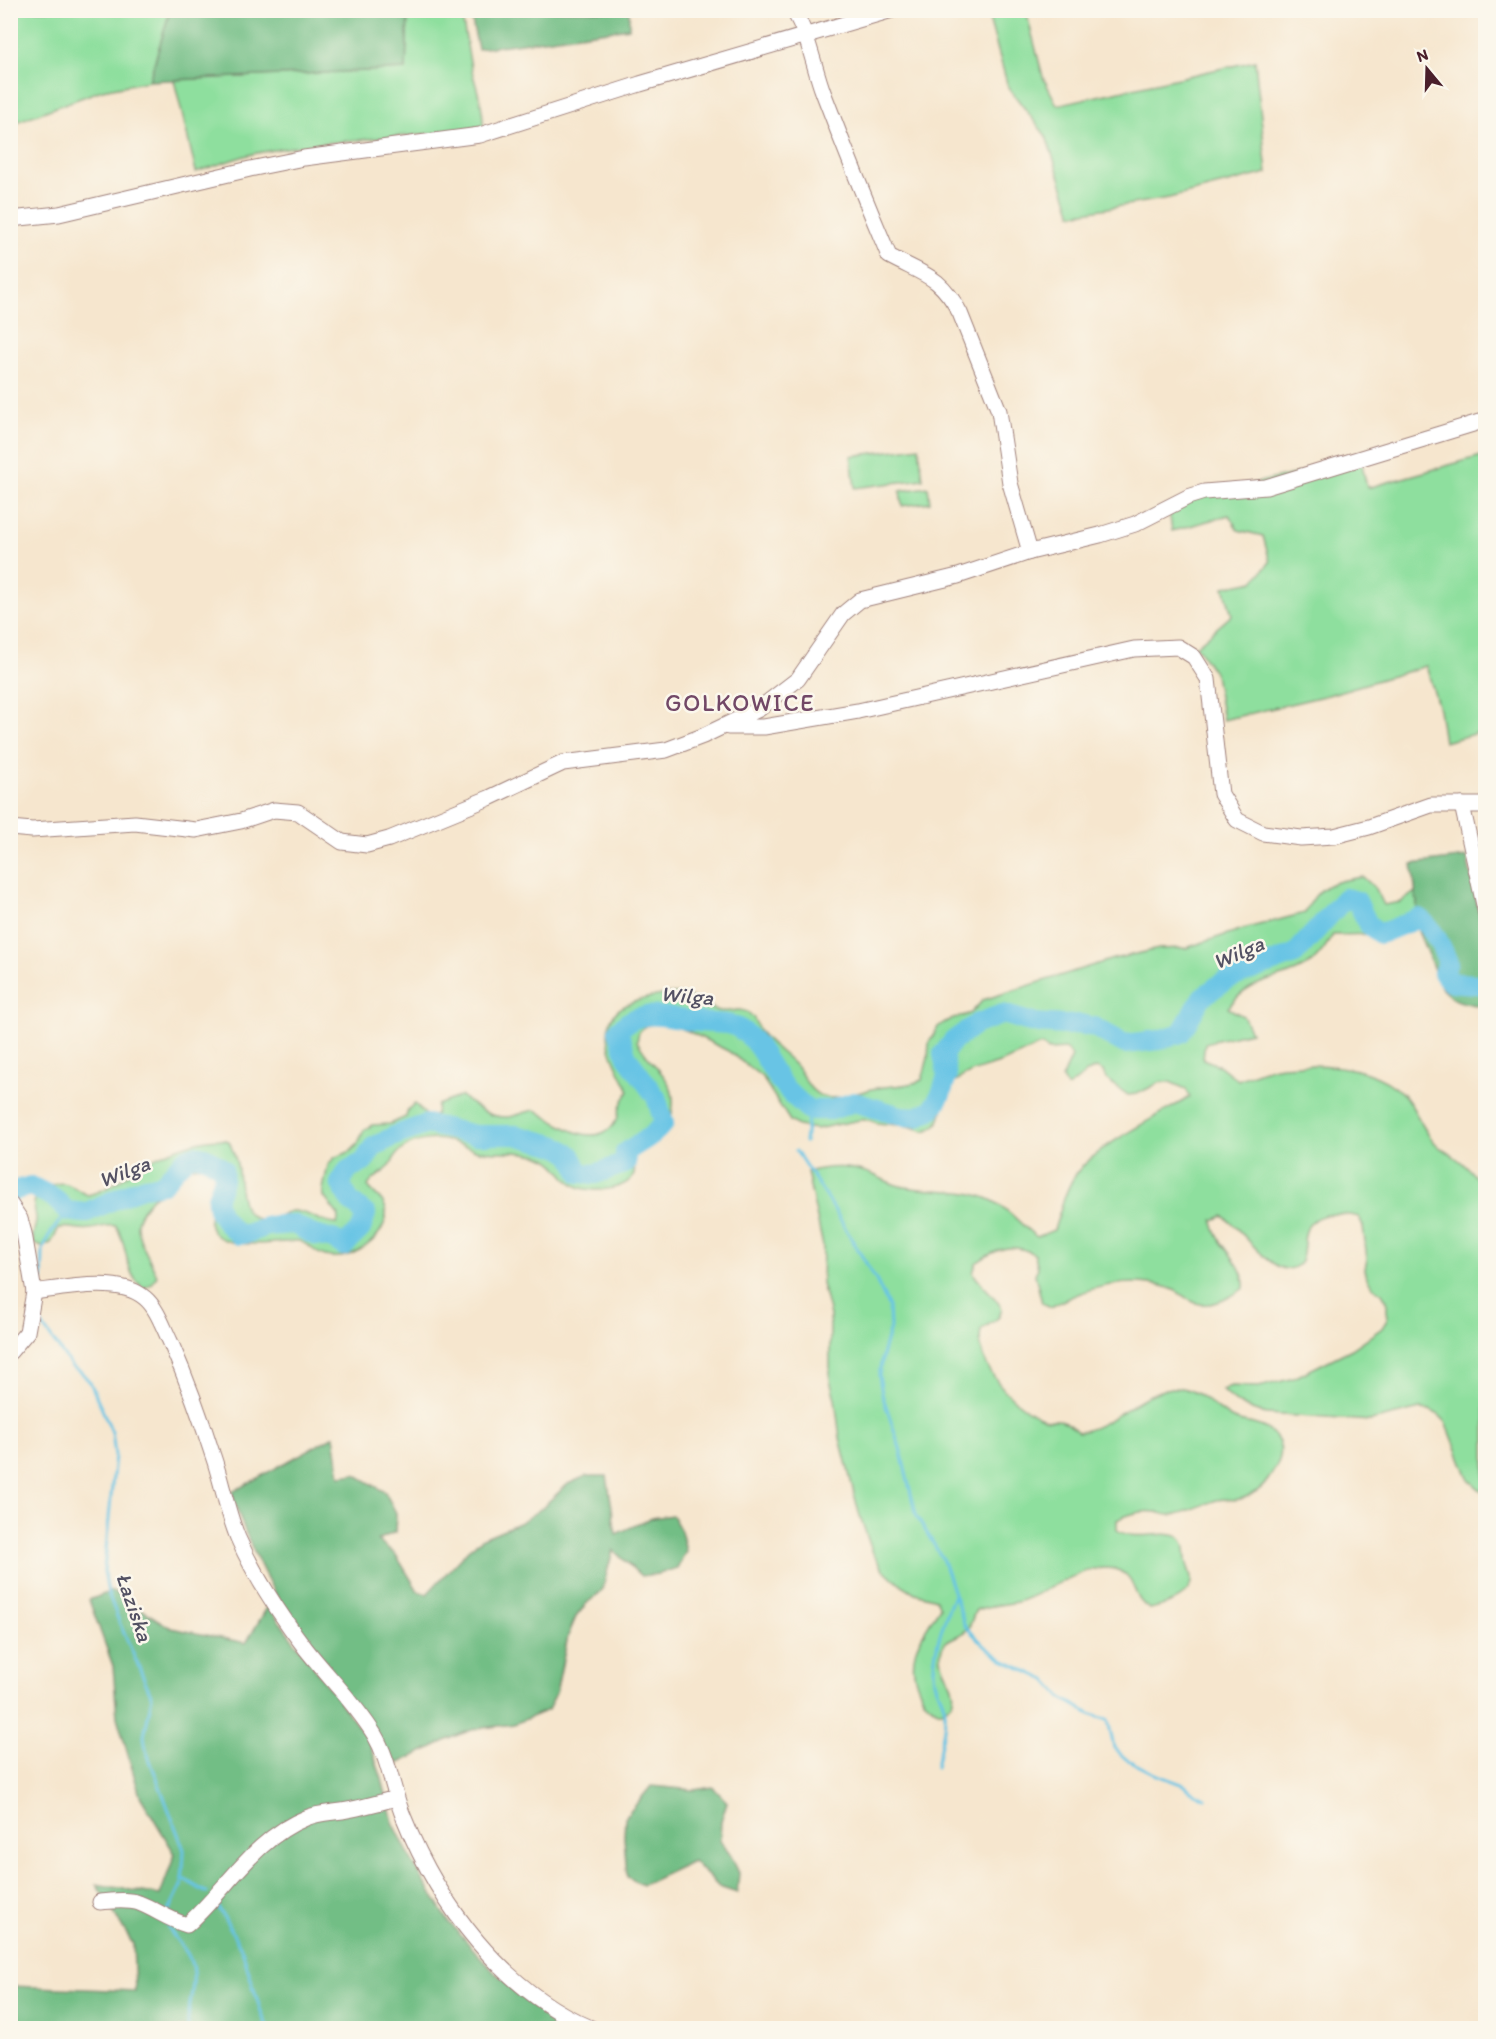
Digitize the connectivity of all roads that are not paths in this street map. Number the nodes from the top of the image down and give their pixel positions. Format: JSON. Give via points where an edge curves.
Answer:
{"nodes":[{"id":1,"x":793,"y":10,"type":"edge"},
{"id":2,"x":892,"y":10,"type":"edge"},
{"id":3,"x":806,"y":37,"type":"junction"},
{"id":4,"x":10,"y":219,"type":"edge"},
{"id":5,"x":1485,"y":420,"type":"edge"},
{"id":6,"x":1030,"y":552,"type":"junction"},
{"id":7,"x":724,"y":727,"type":"junction"},
{"id":8,"x":1462,"y":805,"type":"junction"},
{"id":9,"x":1485,"y":805,"type":"edge"},
{"id":10,"x":10,"y":828,"type":"edge"},
{"id":11,"x":1485,"y":914,"type":"edge"},
{"id":12,"x":10,"y":1204,"type":"edge"},
{"id":13,"x":34,"y":1292,"type":"junction"},
{"id":14,"x":10,"y":1352,"type":"edge"},
{"id":15,"x":396,"y":1798,"type":"junction"},
{"id":16,"x":100,"y":1902,"type":"dead end"},
{"id":17,"x":591,"y":2028,"type":"edge"}],
"edges":[{"from":1,"to":3,"type":"street"},
{"from":2,"to":3,"type":"street"},
{"from":3,"to":4,"type":"street","via":[[480,135],[304,158],[59,214]]},
{"from":3,"to":6,"type":"street","via":[[849,162],[889,256],[941,284],[960,314],[999,411],[1010,483]]},
{"from":5,"to":6,"type":"street","via":[[1266,487],[1204,492],[1135,524]]},
{"from":6,"to":7,"type":"street","via":[[970,573],[860,600],[843,614],[798,679],[759,709]]},
{"from":7,"to":8,"type":"street","via":[[764,727],[858,711],[1134,650],[1178,647],[1194,657],[1208,679],[1221,794],[1237,820],[1263,833],[1300,838],[1335,836],[1431,805]]},
{"from":7,"to":10,"type":"street","via":[[666,750],[563,763],[489,798],[367,846],[342,842],[298,812],[274,810],[196,830],[135,823]]},
{"from":8,"to":9,"type":"street"},
{"from":8,"to":11,"type":"street"},
{"from":12,"to":13,"type":"street","via":[[24,1233]]},
{"from":13,"to":14,"type":"street","via":[[27,1332]]},
{"from":13,"to":15,"type":"street","via":[[103,1285],[138,1292],[148,1300],[180,1365],[239,1540],[257,1575],[300,1639],[374,1733],[392,1775]]},
{"from":15,"to":16,"type":"street","via":[[323,1812],[284,1828],[187,1925],[138,1903]]},
{"from":15,"to":17,"type":"street","via":[[423,1860],[457,1916],[500,1968],[566,2016]]}]}
